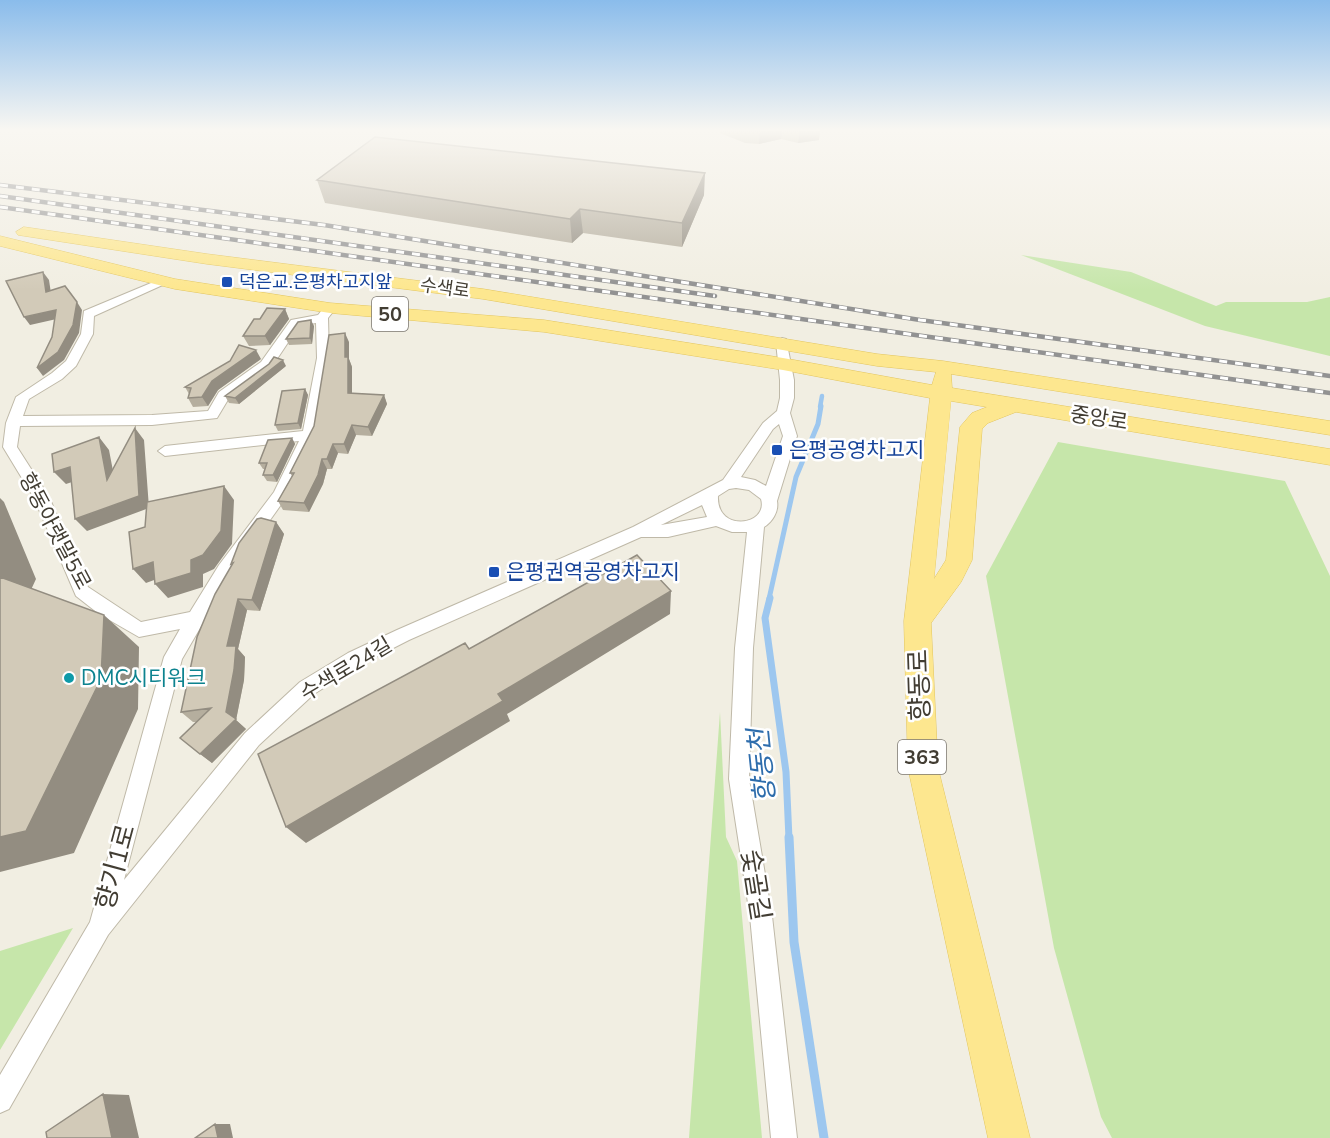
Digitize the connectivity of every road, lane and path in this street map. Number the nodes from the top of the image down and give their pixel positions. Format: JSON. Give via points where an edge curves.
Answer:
{"nodes":[{"id":1,"x":0,"y":228,"type":"edge"},
{"id":2,"x":0,"y":241,"type":"edge"},
{"id":3,"x":163,"y":281,"type":"junction"},
{"id":4,"x":326,"y":313,"type":"junction"},
{"id":5,"x":782,"y":342,"type":"junction"},
{"id":6,"x":783,"y":364,"type":"junction"},
{"id":7,"x":943,"y":380,"type":"junction"},
{"id":8,"x":1015,"y":404,"type":"junction"},
{"id":9,"x":783,"y":413,"type":"junction"},
{"id":10,"x":13,"y":423,"type":"junction"},
{"id":11,"x":1330,"y":428,"type":"edge"},
{"id":12,"x":309,"y":435,"type":"junction"},
{"id":13,"x":165,"y":452,"type":"dead end"},
{"id":14,"x":1330,"y":457,"type":"edge"},
{"id":15,"x":729,"y":483,"type":"junction"},
{"id":16,"x":711,"y":495,"type":"junction"},
{"id":17,"x":770,"y":502,"type":"junction"},
{"id":18,"x":718,"y":520,"type":"junction"},
{"id":19,"x":756,"y":524,"type":"junction"},
{"id":20,"x":639,"y":531,"type":"junction"},
{"id":21,"x":194,"y":619,"type":"junction"},
{"id":22,"x":917,"y":621,"type":"junction"},
{"id":23,"x":100,"y":927,"type":"junction"},
{"id":24,"x":0,"y":1101,"type":"edge"},
{"id":25,"x":784,"y":1138,"type":"edge"},
{"id":26,"x":1009,"y":1138,"type":"edge"}],
"edges":[{"from":1,"to":5,"type":"main road","name":"수색로","number":"50","via":[[483,294]]},
{"from":2,"to":3,"type":"main road","name":"수색로","number":"50"},
{"from":3,"to":4,"type":"main road","name":"수색로","number":"50"},
{"from":3,"to":10,"type":"street","via":[[88,314],[87,334],[71,363],[23,397]]},
{"from":4,"to":6,"type":"main road","name":"수색로","number":"50","via":[[544,326]]},
{"from":4,"to":10,"type":"street","name":"수색로","via":[[295,323],[266,365],[224,395],[212,415]]},
{"from":4,"to":12,"type":"street","via":[[323,358]]},
{"from":5,"to":6,"type":"street"},
{"from":5,"to":7,"type":"main road","name":"중앙로","via":[[877,360]]},
{"from":6,"to":7,"type":"main road","name":"중앙로","via":[[868,381]]},
{"from":6,"to":9,"type":"street","via":[[787,398]]},
{"from":7,"to":8,"type":"main road","name":"중앙로"},
{"from":7,"to":11,"type":"main road","name":"중앙로"},
{"from":7,"to":22,"type":"main road","name":"향동로","number":"363"},
{"from":8,"to":14,"type":"main road","name":"중앙로"},
{"from":8,"to":22,"type":"main road","via":[[980,418],[971,428],[959,560]]},
{"from":9,"to":15,"type":"street","name":"수색로24길","via":[[768,426]]},
{"from":9,"to":17,"type":"street","via":[[790,436]]},
{"from":10,"to":21,"type":"street","name":"향동아랫말5로","via":[[10,447],[41,497],[82,591],[139,630]]},
{"from":12,"to":13,"type":"street"},
{"from":12,"to":21,"type":"street","via":[[280,495]]},
{"from":15,"to":16,"type":"street","name":"수색로24길"},
{"from":15,"to":17,"type":"street","via":[[758,488]]},
{"from":16,"to":18,"type":"street","via":[[708,503]]},
{"from":16,"to":20,"type":"street","name":"수색로24길","via":[[660,516]]},
{"from":17,"to":19,"type":"street","via":[[765,518]]},
{"from":18,"to":19,"type":"street","name":"수색로24길","via":[[735,527]]},
{"from":18,"to":20,"type":"street","name":"수색로24길","via":[[668,531]]},
{"from":19,"to":25,"type":"street","name":"숯골길","via":[[744,648],[739,779],[761,916]]},
{"from":20,"to":23,"type":"street","name":"수색로24길","via":[[404,635],[307,688],[252,739]]},
{"from":21,"to":23,"type":"street","name":"향기1로","via":[[173,657]]},
{"from":22,"to":26,"type":"main road","name":"향동로","number":"363","via":[[922,768]]},
{"from":23,"to":24,"type":"street","name":"향기1로"}]}
